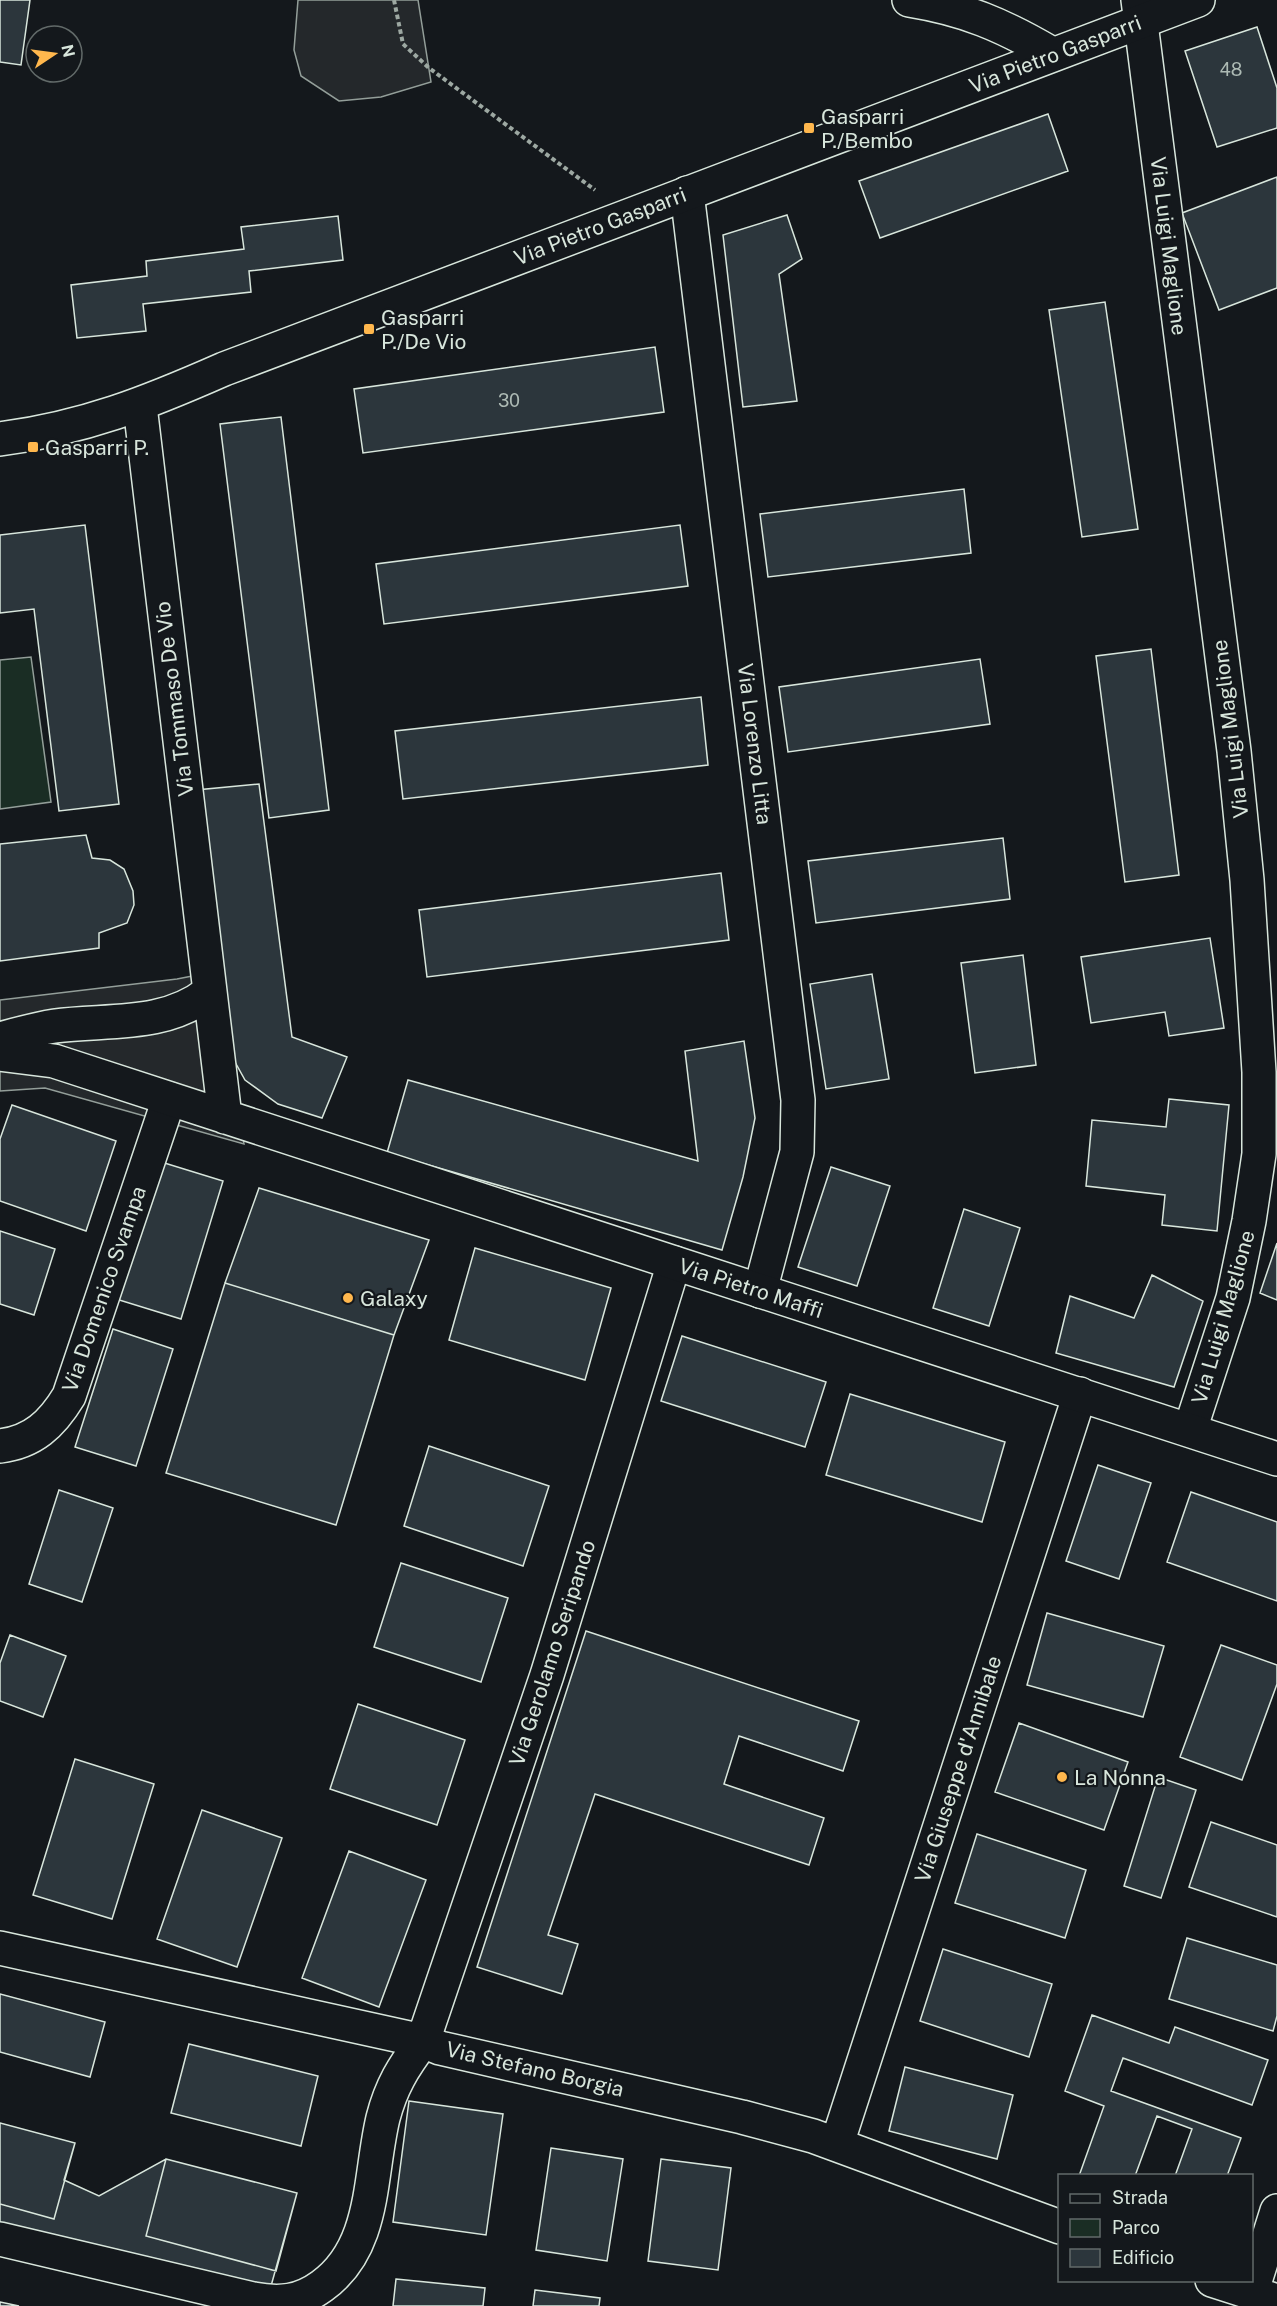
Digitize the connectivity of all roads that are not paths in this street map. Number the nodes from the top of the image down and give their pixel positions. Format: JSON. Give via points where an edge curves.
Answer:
{"nodes":[{"id":1,"x":909,"y":0,"type":"edge"},
{"id":2,"x":1198,"y":0,"type":"edge"},
{"id":3,"x":1139,"y":11,"type":"edge"},
{"id":4,"x":1052,"y":54,"type":"junction"},
{"id":5,"x":687,"y":193,"type":"junction"},
{"id":6,"x":140,"y":406,"type":"junction"},
{"id":7,"x":0,"y":438,"type":"edge"},
{"id":8,"x":208,"y":993,"type":"junction"},
{"id":9,"x":0,"y":1039,"type":"edge"},
{"id":10,"x":0,"y":1054,"type":"edge"},
{"id":11,"x":170,"y":1099,"type":"junction"},
{"id":12,"x":225,"y":1117,"type":"junction"},
{"id":13,"x":674,"y":1263,"type":"junction"},
{"id":14,"x":760,"y":1291,"type":"junction"},
{"id":15,"x":1080,"y":1394,"type":"junction"},
{"id":16,"x":1190,"y":1430,"type":"junction"},
{"id":17,"x":0,"y":1446,"type":"edge"},
{"id":18,"x":1277,"y":1458,"type":"edge"},
{"id":19,"x":0,"y":1948,"type":"edge"},
{"id":20,"x":423,"y":2042,"type":"junction"},
{"id":21,"x":837,"y":2144,"type":"junction"},
{"id":22,"x":1277,"y":2211,"type":"edge"},
{"id":23,"x":1058,"y":2227,"type":"edge"},
{"id":24,"x":0,"y":2239,"type":"edge"},
{"id":25,"x":1218,"y":2282,"type":"edge"},
{"id":26,"x":1264,"y":2297,"type":"edge"}],
"edges":[{"from":1,"to":4,"type":"street","via":[[978,15]]},
{"from":2,"to":3,"type":"street","name":"Via Pietro Gasparri"},
{"from":3,"to":4,"type":"street","name":"Via Pietro Gasparri"},
{"from":3,"to":16,"type":"street","name":"Via Luigi Maglione","via":[[1234,751],[1259,1072],[1259,1154],[1247,1232],[1223,1330]]},
{"from":4,"to":5,"type":"street","name":"Via Pietro Gasparri"},
{"from":5,"to":6,"type":"street","name":"Via Pietro Gasparri","via":[[224,369]]},
{"from":5,"to":14,"type":"street","name":"Via Lorenzo Litta","via":[[798,1100],[797,1152]]},
{"from":6,"to":7,"type":"street","name":"Via Pietro Gasparri","via":[[79,424]]},
{"from":6,"to":8,"type":"street","name":"Via Tommaso De Vio"},
{"from":8,"to":9,"type":"street","via":[[159,1016],[55,1026]]},
{"from":8,"to":12,"type":"street","name":"Via Tommaso De Vio"},
{"from":10,"to":11,"type":"street","name":"Via Pietro Maffi","via":[[54,1061]]},
{"from":11,"to":12,"type":"street","name":"Via Pietro Maffi"},
{"from":11,"to":17,"type":"street","name":"Via Domenico Svampa","via":[[69,1396],[33,1437]]},
{"from":12,"to":13,"type":"street","name":"Via Pietro Maffi"},
{"from":13,"to":14,"type":"street","name":"Via Pietro Maffi"},
{"from":13,"to":20,"type":"street","name":"Via Gerolamo Seripando","via":[[547,1675]]},
{"from":14,"to":15,"type":"street","name":"Via Pietro Maffi"},
{"from":15,"to":16,"type":"street","name":"Via Pietro Maffi"},
{"from":15,"to":21,"type":"street","name":"Via Giuseppe d'Annibale"},
{"from":16,"to":18,"type":"street","name":"Via Pietro Maffi"},
{"from":19,"to":20,"type":"street","name":"Via Stefano Borgia"},
{"from":20,"to":21,"type":"street","name":"Via Stefano Borgia","via":[[742,2117]]},
{"from":20,"to":24,"type":"street","name":"Via Gerolamo Seripando","via":[[399,2073],[384,2118],[368,2209],[357,2245],[336,2275],[305,2297],[280,2302],[253,2299]]},
{"from":21,"to":23,"type":"street","name":"Via Stefano Borgia"},
{"from":22,"to":26,"type":"street"},
{"from":25,"to":26,"type":"street"}]}
